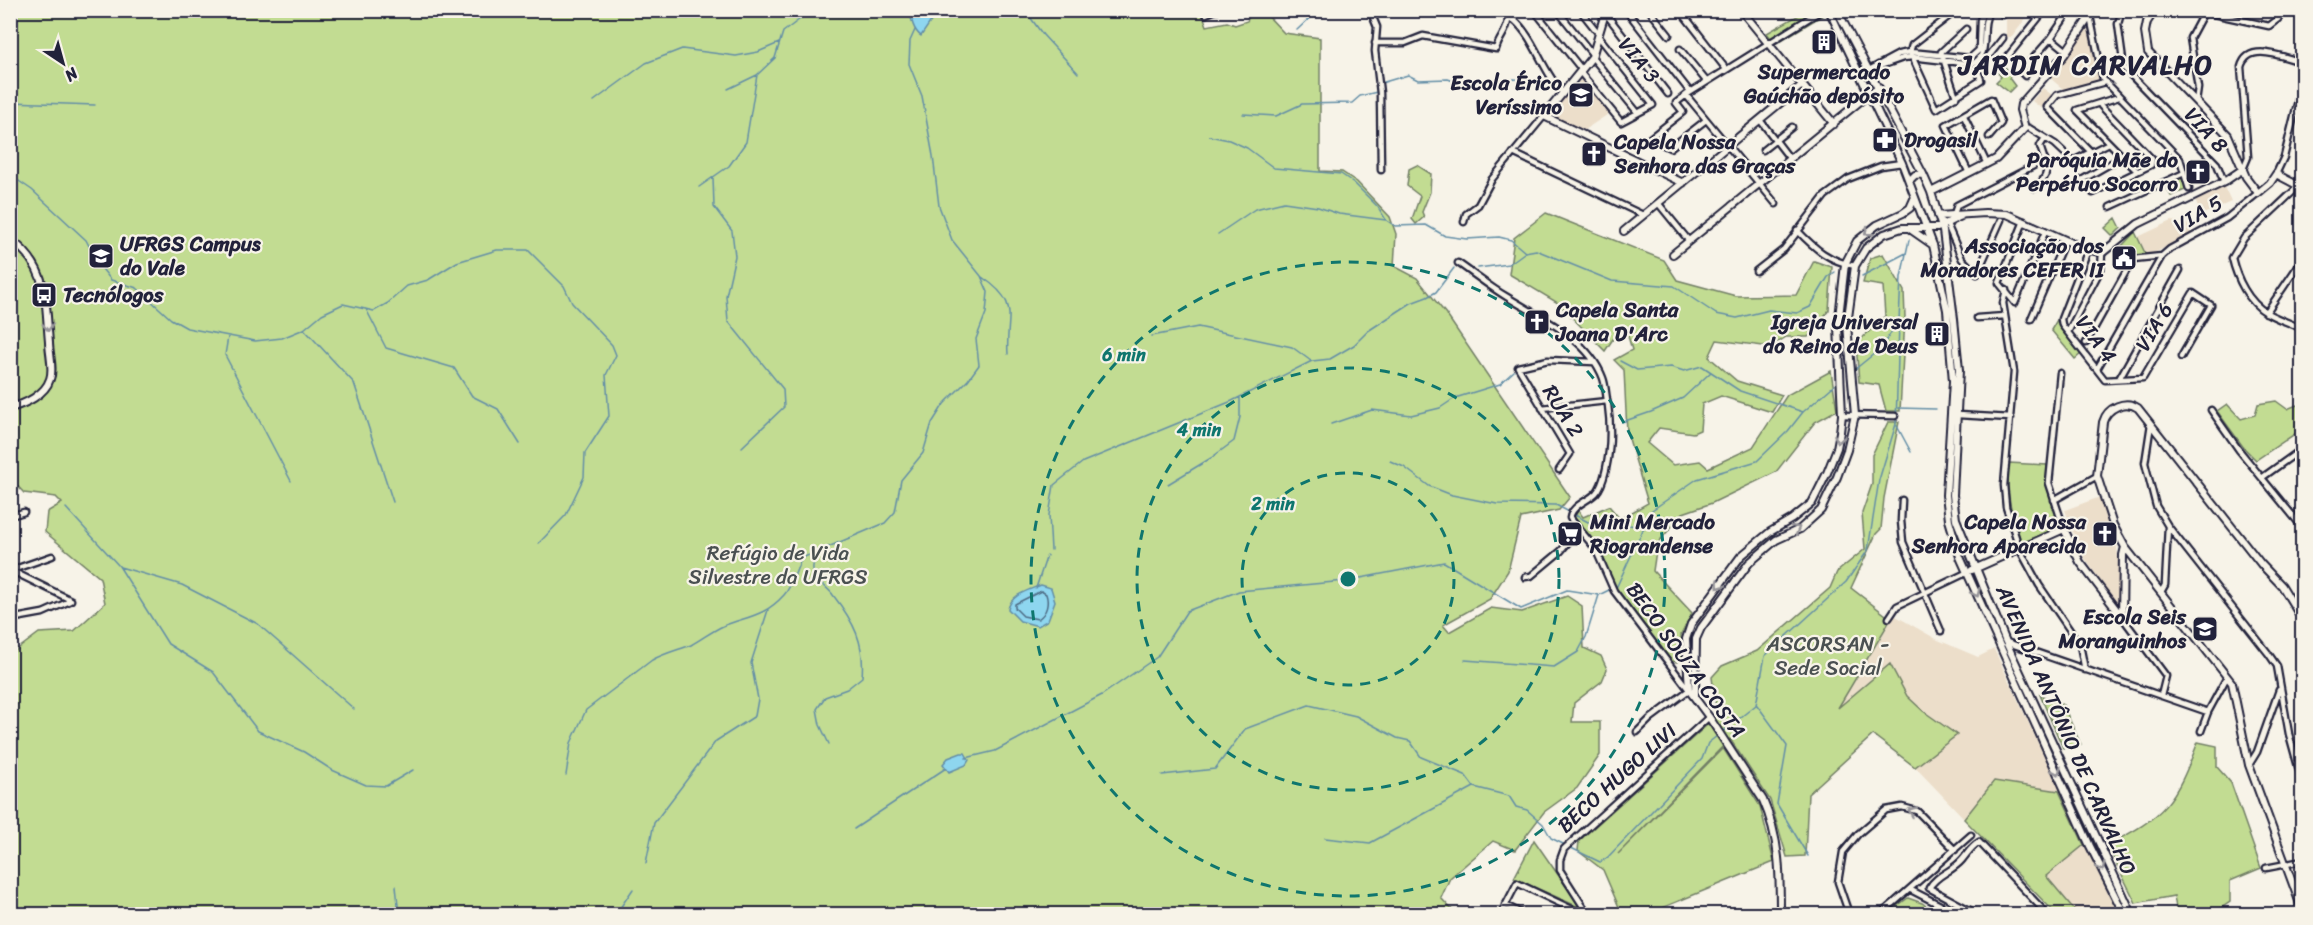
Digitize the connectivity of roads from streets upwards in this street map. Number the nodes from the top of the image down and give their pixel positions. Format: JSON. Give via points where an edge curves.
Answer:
{"nodes":[{"id":1,"x":1216,"y":10,"type":"edge"},
{"id":2,"x":1370,"y":10,"type":"edge"},
{"id":3,"x":1534,"y":10,"type":"edge"},
{"id":4,"x":1557,"y":10,"type":"edge"},
{"id":5,"x":1580,"y":10,"type":"edge"},
{"id":6,"x":1626,"y":10,"type":"edge"},
{"id":7,"x":1649,"y":10,"type":"edge"},
{"id":8,"x":1680,"y":10,"type":"edge"},
{"id":9,"x":1741,"y":10,"type":"edge"},
{"id":10,"x":1822,"y":10,"type":"edge"},
{"id":11,"x":1829,"y":10,"type":"edge"},
{"id":12,"x":1837,"y":10,"type":"edge"},
{"id":13,"x":1957,"y":10,"type":"edge"},
{"id":14,"x":1984,"y":10,"type":"edge"},
{"id":15,"x":1990,"y":10,"type":"edge"},
{"id":16,"x":2045,"y":10,"type":"edge"},
{"id":17,"x":2070,"y":10,"type":"edge"},
{"id":18,"x":2122,"y":10,"type":"edge"},
{"id":19,"x":2155,"y":10,"type":"edge"},
{"id":20,"x":2282,"y":10,"type":"edge"},
{"id":21,"x":2204,"y":11,"type":"edge"},
{"id":22,"x":1605,"y":12,"type":"edge"},
{"id":23,"x":2092,"y":13,"type":"edge"},
{"id":24,"x":1206,"y":14,"type":"dead end"},
{"id":25,"x":1966,"y":29,"type":"dead end"},
{"id":26,"x":1669,"y":35,"type":"dead end"},
{"id":27,"x":1599,"y":36,"type":"junction"},
{"id":28,"x":2003,"y":38,"type":"dead end"},
{"id":29,"x":2051,"y":38,"type":"junction"},
{"id":30,"x":1375,"y":43,"type":"junction"},
{"id":31,"x":1769,"y":44,"type":"junction"},
{"id":32,"x":1680,"y":49,"type":"dead end"},
{"id":33,"x":2067,"y":51,"type":"junction"},
{"id":34,"x":1911,"y":54,"type":"junction"},
{"id":35,"x":1941,"y":55,"type":"junction"},
{"id":36,"x":2008,"y":56,"type":"dead end"},
{"id":37,"x":1593,"y":57,"type":"junction"},
{"id":38,"x":1970,"y":58,"type":"junction"},
{"id":39,"x":1944,"y":61,"type":"junction"},
{"id":40,"x":2302,"y":62,"type":"edge"},
{"id":41,"x":1976,"y":63,"type":"junction"},
{"id":42,"x":1726,"y":69,"type":"junction"},
{"id":43,"x":1869,"y":70,"type":"junction"},
{"id":44,"x":1581,"y":71,"type":"junction"},
{"id":45,"x":1979,"y":74,"type":"dead end"},
{"id":46,"x":1860,"y":75,"type":"junction"},
{"id":47,"x":2025,"y":76,"type":"dead end"},
{"id":48,"x":1707,"y":82,"type":"junction"},
{"id":49,"x":2104,"y":82,"type":"junction"},
{"id":50,"x":2302,"y":84,"type":"edge"},
{"id":51,"x":1802,"y":85,"type":"junction"},
{"id":52,"x":1879,"y":88,"type":"junction"},
{"id":53,"x":2198,"y":88,"type":"junction"},
{"id":54,"x":1563,"y":93,"type":"junction"},
{"id":55,"x":1668,"y":94,"type":"dead end"},
{"id":56,"x":1688,"y":94,"type":"junction"},
{"id":57,"x":1869,"y":94,"type":"junction"},
{"id":58,"x":2189,"y":95,"type":"junction"},
{"id":59,"x":1956,"y":97,"type":"junction"},
{"id":60,"x":2119,"y":97,"type":"junction"},
{"id":61,"x":2196,"y":102,"type":"junction"},
{"id":62,"x":2101,"y":106,"type":"dead end"},
{"id":63,"x":1638,"y":114,"type":"junction"},
{"id":64,"x":1544,"y":116,"type":"junction"},
{"id":65,"x":1964,"y":116,"type":"junction"},
{"id":66,"x":1706,"y":120,"type":"junction"},
{"id":67,"x":1760,"y":120,"type":"junction"},
{"id":68,"x":1834,"y":124,"type":"junction"},
{"id":69,"x":1792,"y":127,"type":"dead end"},
{"id":70,"x":2025,"y":128,"type":"junction"},
{"id":71,"x":1989,"y":136,"type":"dead end"},
{"id":72,"x":2045,"y":138,"type":"junction"},
{"id":73,"x":1775,"y":140,"type":"junction"},
{"id":74,"x":2109,"y":143,"type":"junction"},
{"id":75,"x":1727,"y":146,"type":"junction"},
{"id":76,"x":1763,"y":150,"type":"dead end"},
{"id":77,"x":2091,"y":152,"type":"junction"},
{"id":78,"x":1514,"y":153,"type":"junction"},
{"id":79,"x":2122,"y":156,"type":"junction"},
{"id":80,"x":1790,"y":159,"type":"junction"},
{"id":81,"x":2045,"y":160,"type":"junction"},
{"id":82,"x":1902,"y":163,"type":"junction"},
{"id":83,"x":1987,"y":164,"type":"junction"},
{"id":84,"x":2243,"y":169,"type":"junction"},
{"id":85,"x":1381,"y":170,"type":"dead end"},
{"id":86,"x":2137,"y":171,"type":"junction"},
{"id":87,"x":1969,"y":173,"type":"junction"},
{"id":88,"x":2184,"y":173,"type":"junction"},
{"id":89,"x":1923,"y":174,"type":"junction"},
{"id":90,"x":2276,"y":174,"type":"junction"},
{"id":91,"x":1909,"y":181,"type":"junction"},
{"id":92,"x":2080,"y":181,"type":"dead end"},
{"id":93,"x":2224,"y":182,"type":"junction"},
{"id":94,"x":1683,"y":183,"type":"junction"},
{"id":95,"x":1759,"y":184,"type":"junction"},
{"id":96,"x":2301,"y":184,"type":"edge"},
{"id":97,"x":2035,"y":188,"type":"dead end"},
{"id":98,"x":2189,"y":189,"type":"dead end"},
{"id":99,"x":1931,"y":192,"type":"junction"},
{"id":100,"x":2093,"y":193,"type":"dead end"},
{"id":101,"x":2258,"y":193,"type":"junction"},
{"id":102,"x":1914,"y":199,"type":"junction"},
{"id":103,"x":1658,"y":203,"type":"junction"},
{"id":104,"x":1776,"y":204,"type":"dead end"},
{"id":105,"x":2110,"y":207,"type":"dead end"},
{"id":106,"x":1643,"y":216,"type":"junction"},
{"id":107,"x":1938,"y":216,"type":"junction"},
{"id":108,"x":1953,"y":217,"type":"junction"},
{"id":109,"x":1893,"y":218,"type":"junction"},
{"id":110,"x":2001,"y":220,"type":"dead end"},
{"id":111,"x":2024,"y":221,"type":"junction"},
{"id":112,"x":1464,"y":222,"type":"dead end"},
{"id":113,"x":1943,"y":224,"type":"junction"},
{"id":114,"x":1906,"y":228,"type":"junction"},
{"id":115,"x":1927,"y":228,"type":"junction"},
{"id":116,"x":1898,"y":229,"type":"junction"},
{"id":117,"x":1797,"y":230,"type":"junction"},
{"id":118,"x":1624,"y":231,"type":"dead end"},
{"id":119,"x":2045,"y":232,"type":"junction"},
{"id":120,"x":10,"y":239,"type":"edge"},
{"id":121,"x":2065,"y":240,"type":"junction"},
{"id":122,"x":1689,"y":241,"type":"junction"},
{"id":123,"x":1934,"y":245,"type":"junction"},
{"id":124,"x":2088,"y":249,"type":"junction"},
{"id":125,"x":2102,"y":253,"type":"junction"},
{"id":126,"x":1673,"y":254,"type":"dead end"},
{"id":127,"x":2162,"y":256,"type":"junction"},
{"id":128,"x":2302,"y":260,"type":"edge"},
{"id":129,"x":1458,"y":263,"type":"dead end"},
{"id":130,"x":1845,"y":264,"type":"junction"},
{"id":131,"x":1856,"y":266,"type":"junction"},
{"id":132,"x":2180,"y":270,"type":"dead end"},
{"id":133,"x":1756,"y":271,"type":"dead end"},
{"id":134,"x":2006,"y":290,"type":"junction"},
{"id":135,"x":2266,"y":313,"type":"junction"},
{"id":136,"x":2005,"y":316,"type":"junction"},
{"id":137,"x":1977,"y":318,"type":"dead end"},
{"id":138,"x":2031,"y":319,"type":"dead end"},
{"id":139,"x":2302,"y":329,"type":"edge"},
{"id":140,"x":2068,"y":332,"type":"junction"},
{"id":141,"x":2086,"y":344,"type":"dead end"},
{"id":142,"x":2181,"y":357,"type":"dead end"},
{"id":143,"x":1594,"y":362,"type":"junction"},
{"id":144,"x":2097,"y":369,"type":"junction"},
{"id":145,"x":2061,"y":373,"type":"dead end"},
{"id":146,"x":2143,"y":378,"type":"joint"},
{"id":147,"x":2119,"y":379,"type":"junction"},
{"id":148,"x":1607,"y":401,"type":"junction"},
{"id":149,"x":10,"y":408,"type":"edge"},
{"id":150,"x":1542,"y":408,"type":"junction"},
{"id":151,"x":2211,"y":410,"type":"dead end"},
{"id":152,"x":1842,"y":415,"type":"junction"},
{"id":153,"x":1958,"y":415,"type":"junction"},
{"id":154,"x":1855,"y":416,"type":"junction"},
{"id":155,"x":1895,"y":416,"type":"dead end"},
{"id":156,"x":2011,"y":418,"type":"junction"},
{"id":157,"x":2151,"y":424,"type":"junction"},
{"id":158,"x":2302,"y":449,"type":"edge"},
{"id":159,"x":1559,"y":470,"type":"dead end"},
{"id":160,"x":1827,"y":473,"type":"junction"},
{"id":161,"x":2097,"y":476,"type":"junction"},
{"id":162,"x":1837,"y":477,"type":"junction"},
{"id":163,"x":2263,"y":477,"type":"junction"},
{"id":164,"x":1902,"y":500,"type":"dead end"},
{"id":165,"x":2054,"y":500,"type":"junction"},
{"id":166,"x":24,"y":512,"type":"dead end"},
{"id":167,"x":10,"y":516,"type":"edge"},
{"id":168,"x":2168,"y":526,"type":"junction"},
{"id":169,"x":2302,"y":527,"type":"edge"},
{"id":170,"x":1579,"y":529,"type":"junction"},
{"id":171,"x":2064,"y":529,"type":"junction"},
{"id":172,"x":1770,"y":532,"type":"junction"},
{"id":173,"x":1776,"y":540,"type":"junction"},
{"id":174,"x":2126,"y":547,"type":"junction"},
{"id":175,"x":2020,"y":550,"type":"junction"},
{"id":176,"x":52,"y":556,"type":"dead end"},
{"id":177,"x":1963,"y":564,"type":"junction"},
{"id":178,"x":1975,"y":569,"type":"junction"},
{"id":179,"x":11,"y":570,"type":"edge"},
{"id":180,"x":1966,"y":573,"type":"junction"},
{"id":181,"x":1525,"y":577,"type":"dead end"},
{"id":182,"x":1980,"y":580,"type":"junction"},
{"id":183,"x":1923,"y":592,"type":"junction"},
{"id":184,"x":2161,"y":592,"type":"junction"},
{"id":185,"x":2122,"y":617,"type":"junction"},
{"id":186,"x":1889,"y":618,"type":"dead end"},
{"id":187,"x":2302,"y":618,"type":"edge"},
{"id":188,"x":10,"y":619,"type":"edge"},
{"id":189,"x":1941,"y":631,"type":"dead end"},
{"id":190,"x":2006,"y":642,"type":"junction"},
{"id":191,"x":2085,"y":670,"type":"junction"},
{"id":192,"x":2227,"y":677,"type":"junction"},
{"id":193,"x":2279,"y":689,"type":"junction"},
{"id":194,"x":1689,"y":690,"type":"junction"},
{"id":195,"x":2161,"y":696,"type":"junction"},
{"id":196,"x":1695,"y":697,"type":"junction"},
{"id":197,"x":2208,"y":712,"type":"junction"},
{"id":198,"x":1709,"y":717,"type":"junction"},
{"id":199,"x":2201,"y":731,"type":"dead end"},
{"id":200,"x":1637,"y":732,"type":"dead end"},
{"id":201,"x":2302,"y":753,"type":"edge"},
{"id":202,"x":2295,"y":754,"type":"junction"},
{"id":203,"x":2249,"y":765,"type":"junction"},
{"id":204,"x":2302,"y":781,"type":"edge"},
{"id":205,"x":2096,"y":834,"type":"junction"},
{"id":206,"x":1971,"y":836,"type":"dead end"},
{"id":207,"x":2087,"y":839,"type":"junction"},
{"id":208,"x":2099,"y":842,"type":"junction"},
{"id":209,"x":2090,"y":846,"type":"junction"},
{"id":210,"x":1955,"y":850,"type":"junction"},
{"id":211,"x":2302,"y":861,"type":"edge"},
{"id":212,"x":2287,"y":863,"type":"junction"},
{"id":213,"x":2266,"y":868,"type":"dead end"},
{"id":214,"x":1911,"y":890,"type":"junction"},
{"id":215,"x":1505,"y":905,"type":"junction"},
{"id":216,"x":2302,"y":909,"type":"edge"},
{"id":217,"x":1587,"y":913,"type":"edge"},
{"id":218,"x":1976,"y":914,"type":"edge"},
{"id":219,"x":1501,"y":915,"type":"edge"},
{"id":220,"x":1523,"y":915,"type":"edge"},
{"id":221,"x":1780,"y":915,"type":"edge"},
{"id":222,"x":1849,"y":915,"type":"edge"},
{"id":223,"x":1881,"y":915,"type":"edge"},
{"id":224,"x":1953,"y":915,"type":"edge"},
{"id":225,"x":2047,"y":915,"type":"edge"},
{"id":226,"x":2124,"y":915,"type":"edge"},
{"id":227,"x":2132,"y":915,"type":"edge"}],
"edges":[{"from":1,"to":24,"type":"street"},
{"from":2,"to":30,"type":"street","via":[[1377,27]]},
{"from":3,"to":44,"type":"street"},
{"from":4,"to":37,"type":"street"},
{"from":5,"to":27,"type":"street","name":"VIA 3"},
{"from":6,"to":56,"type":"street"},
{"from":7,"to":26,"type":"street"},
{"from":8,"to":42,"type":"street"},
{"from":9,"to":31,"type":"street"},
{"from":10,"to":31,"type":"street"},
{"from":11,"to":46,"type":"street","name":"AVENIDA ANTÔNIO DE CARVALHO"},
{"from":12,"to":43,"type":"street","name":"AVENIDA ANTÔNIO DE CARVALHO"},
{"from":13,"to":34,"type":"street","via":[[1912,45]]},
{"from":14,"to":38,"type":"street","via":[[1979,50]]},
{"from":15,"to":41,"type":"street","via":[[1984,22],[1984,50]]},
{"from":16,"to":36,"type":"street"},
{"from":17,"to":29,"type":"street"},
{"from":18,"to":93,"type":"street","name":"VIA 8","via":[[2118,24],[2124,68],[2217,164]]},
{"from":19,"to":58,"type":"street","via":[[2145,32],[2148,52]]},
{"from":20,"to":21,"type":"street","via":[[2269,26]]},
{"from":21,"to":53,"type":"street","via":[[2190,38]]},
{"from":22,"to":27,"type":"street"},
{"from":22,"to":55,"type":"street"},
{"from":23,"to":33,"type":"street"},
{"from":23,"to":49,"type":"street"},
{"from":25,"to":35,"type":"street","via":[[1945,46]]},
{"from":27,"to":37,"type":"street"},
{"from":27,"to":63,"type":"street","name":"VIA 3","via":[[1653,105]]},
{"from":28,"to":41,"type":"street","via":[[1988,57]]},
{"from":29,"to":33,"type":"street"},
{"from":29,"to":47,"type":"street","via":[[2021,72]]},
{"from":30,"to":54,"type":"street","via":[[1405,43],[1423,36],[1496,49],[1508,20],[1517,22]]},
{"from":30,"to":85,"type":"street"},
{"from":31,"to":42,"type":"street"},
{"from":31,"to":51,"type":"street"},
{"from":32,"to":48,"type":"street"},
{"from":33,"to":70,"type":"street","via":[[2021,104]]},
{"from":34,"to":35,"type":"street"},
{"from":34,"to":39,"type":"street"},
{"from":34,"to":43,"type":"street","via":[[1892,57]]},
{"from":34,"to":59,"type":"street","via":[[1936,109]]},
{"from":35,"to":38,"type":"street"},
{"from":35,"to":39,"type":"street"},
{"from":37,"to":44,"type":"street"},
{"from":37,"to":63,"type":"street"},
{"from":38,"to":41,"type":"street"},
{"from":39,"to":41,"type":"street"},
{"from":39,"to":59,"type":"street"},
{"from":40,"to":84,"type":"street","via":[[2260,51],[2243,59],[2248,157]]},
{"from":42,"to":48,"type":"street"},
{"from":43,"to":46,"type":"street"},
{"from":43,"to":52,"type":"street","name":"AVENIDA ANTÔNIO DE CARVALHO"},
{"from":44,"to":54,"type":"street"},
{"from":44,"to":63,"type":"street","via":[[1620,121]]},
{"from":45,"to":59,"type":"street","via":[[1981,80]]},
{"from":46,"to":57,"type":"street","name":"AVENIDA ANTÔNIO DE CARVALHO"},
{"from":48,"to":56,"type":"street"},
{"from":49,"to":60,"type":"street"},
{"from":49,"to":77,"type":"street","via":[[2057,95],[2047,107]]},
{"from":50,"to":90,"type":"street","name":"VIA 5"},
{"from":51,"to":67,"type":"street"},
{"from":51,"to":68,"type":"street"},
{"from":52,"to":57,"type":"street"},
{"from":52,"to":89,"type":"street","name":"AVENIDA ANTÔNIO DE CARVALHO"},
{"from":53,"to":58,"type":"street"},
{"from":53,"to":61,"type":"street"},
{"from":54,"to":64,"type":"street"},
{"from":56,"to":66,"type":"street"},
{"from":56,"to":66,"type":"street","via":[[1676,102],[1683,112],[1650,138],[1670,148]]},
{"from":57,"to":68,"type":"street"},
{"from":57,"to":82,"type":"street","name":"AVENIDA ANTÔNIO DE CARVALHO"},
{"from":58,"to":61,"type":"street"},
{"from":60,"to":74,"type":"street","via":[[2077,110]]},
{"from":60,"to":88,"type":"street","via":[[2180,159]]},
{"from":61,"to":84,"type":"street","via":[[2228,135]]},
{"from":62,"to":86,"type":"street","via":[[2152,159],[2151,165]]},
{"from":64,"to":78,"type":"street"},
{"from":64,"to":94,"type":"street"},
{"from":65,"to":71,"type":"street","via":[[1991,99],[2001,123]]},
{"from":65,"to":83,"type":"street"},
{"from":65,"to":87,"type":"street","via":[[1946,125]]},
{"from":66,"to":75,"type":"street"},
{"from":67,"to":73,"type":"street"},
{"from":67,"to":75,"type":"street"},
{"from":68,"to":80,"type":"street"},
{"from":69,"to":73,"type":"street"},
{"from":70,"to":72,"type":"street"},
{"from":70,"to":83,"type":"street","via":[[1999,157]]},
{"from":72,"to":77,"type":"street","via":[[2071,160]]},
{"from":72,"to":81,"type":"street","via":[[2040,146]]},
{"from":73,"to":76,"type":"street"},
{"from":73,"to":80,"type":"street"},
{"from":74,"to":77,"type":"street"},
{"from":74,"to":79,"type":"street"},
{"from":75,"to":94,"type":"street"},
{"from":75,"to":95,"type":"street"},
{"from":78,"to":106,"type":"street"},
{"from":78,"to":112,"type":"street","via":[[1492,179],[1478,205],[1466,214]]},
{"from":79,"to":86,"type":"street"},
{"from":79,"to":92,"type":"street"},
{"from":80,"to":95,"type":"street"},
{"from":81,"to":97,"type":"street","via":[[2046,177]]},
{"from":81,"to":108,"type":"street","via":[[1957,204]]},
{"from":82,"to":91,"type":"street","name":"AVENIDA ANTÔNIO DE CARVALHO"},
{"from":82,"to":117,"type":"street","via":[[1848,178],[1825,196]]},
{"from":83,"to":87,"type":"street"},
{"from":84,"to":93,"type":"street"},
{"from":84,"to":101,"type":"street"},
{"from":86,"to":100,"type":"street"},
{"from":87,"to":99,"type":"street"},
{"from":88,"to":98,"type":"street"},
{"from":88,"to":105,"type":"street"},
{"from":89,"to":91,"type":"street"},
{"from":89,"to":99,"type":"street","name":"AVENIDA ANTÔNIO DE CARVALHO"},
{"from":90,"to":96,"type":"street"},
{"from":90,"to":101,"type":"street","name":"VIA 5"},
{"from":91,"to":102,"type":"street","name":"AVENIDA ANTÔNIO DE CARVALHO"},
{"from":93,"to":125,"type":"street","via":[[2138,224]]},
{"from":94,"to":103,"type":"street"},
{"from":95,"to":104,"type":"street"},
{"from":95,"to":122,"type":"street"},
{"from":96,"to":135,"type":"street","via":[[2244,238],[2232,255],[2236,277]]},
{"from":99,"to":107,"type":"street","name":"AVENIDA ANTÔNIO DE CARVALHO"},
{"from":101,"to":127,"type":"street","name":"VIA 5","via":[[2227,218]]},
{"from":102,"to":109,"type":"street","via":[[1910,208]]},
{"from":102,"to":115,"type":"street","name":"AVENIDA ANTÔNIO DE CARVALHO"},
{"from":103,"to":106,"type":"street"},
{"from":103,"to":122,"type":"street"},
{"from":106,"to":118,"type":"street"},
{"from":107,"to":108,"type":"street"},
{"from":107,"to":113,"type":"street","name":"AVENIDA ANTÔNIO DE CARVALHO"},
{"from":107,"to":115,"type":"street"},
{"from":108,"to":111,"type":"street","via":[[2003,214]]},
{"from":108,"to":113,"type":"street"},
{"from":109,"to":116,"type":"street"},
{"from":109,"to":130,"type":"street","one_way":true,"via":[[1857,241]]},
{"from":110,"to":113,"type":"street","via":[[1977,274],[1962,259]]},
{"from":111,"to":119,"type":"street"},
{"from":111,"to":134,"type":"street","via":[[1999,283]]},
{"from":113,"to":115,"type":"street"},
{"from":113,"to":153,"type":"street","name":"AVENIDA ANTÔNIO DE CARVALHO","via":[[1959,370]]},
{"from":114,"to":115,"type":"street"},
{"from":114,"to":116,"type":"street"},
{"from":114,"to":123,"type":"street"},
{"from":115,"to":123,"type":"street","name":"AVENIDA ANTÔNIO DE CARVALHO"},
{"from":116,"to":131,"type":"street","via":[[1866,248]]},
{"from":117,"to":130,"type":"street","via":[[1818,252]]},
{"from":117,"to":133,"type":"street","via":[[1784,249]]},
{"from":119,"to":121,"type":"street"},
{"from":119,"to":134,"type":"street","via":[[2015,303]]},
{"from":120,"to":149,"type":"street","one_way":true,"via":[[20,246],[41,276],[47,298],[51,376],[40,394]]},
{"from":121,"to":124,"type":"street"},
{"from":121,"to":138,"type":"street"},
{"from":122,"to":126,"type":"street"},
{"from":123,"to":177,"type":"street","name":"AVENIDA ANTÔNIO DE CARVALHO","via":[[1947,310],[1953,381],[1946,495],[1949,520]]},
{"from":124,"to":125,"type":"street"},
{"from":124,"to":140,"type":"street","name":"VIA 4","via":[[2061,318]]},
{"from":125,"to":140,"type":"street","via":[[2101,268]]},
{"from":127,"to":141,"type":"street","via":[[2133,258]]},
{"from":127,"to":144,"type":"street","name":"VIA 5"},
{"from":128,"to":135,"type":"street"},
{"from":129,"to":143,"type":"street","via":[[1551,322]]},
{"from":130,"to":131,"type":"street"},
{"from":130,"to":152,"type":"street","via":[[1838,326]]},
{"from":131,"to":154,"type":"street","via":[[1847,325]]},
{"from":132,"to":147,"type":"street"},
{"from":134,"to":136,"type":"street"},
{"from":135,"to":139,"type":"street"},
{"from":136,"to":137,"type":"street"},
{"from":136,"to":156,"type":"street","via":[[2013,363]]},
{"from":140,"to":144,"type":"street","name":"VIA 4"},
{"from":142,"to":146,"type":"street","name":"VIA 6","via":[[2211,305],[2193,293]]},
{"from":143,"to":148,"type":"street","via":[[1603,378]]},
{"from":143,"to":150,"type":"street","name":"RUA 2","via":[[1548,360],[1518,367]]},
{"from":144,"to":147,"type":"street","name":"VIA 4","via":[[2105,380]]},
{"from":145,"to":165,"type":"street","via":[[2049,476]]},
{"from":146,"to":147,"type":"street","name":"VIA 4"},
{"from":148,"to":150,"type":"street"},
{"from":148,"to":170,"type":"street","via":[[1611,438],[1606,467],[1600,488],[1570,514]]},
{"from":150,"to":159,"type":"street","name":"RUA 2","via":[[1570,455]]},
{"from":151,"to":163,"type":"street"},
{"from":152,"to":154,"type":"street"},
{"from":152,"to":160,"type":"street","one_way":true,"via":[[1838,448]]},
{"from":153,"to":156,"type":"street"},
{"from":153,"to":178,"type":"street","name":"AVENIDA ANTÔNIO DE CARVALHO","via":[[1953,495],[1956,519]]},
{"from":154,"to":155,"type":"street"},
{"from":154,"to":162,"type":"street"},
{"from":156,"to":175,"type":"street","via":[[2005,496]]},
{"from":157,"to":161,"type":"street","via":[[2131,404],[2111,409],[2104,417]]},
{"from":157,"to":168,"type":"street","via":[[2145,463],[2156,506]]},
{"from":157,"to":187,"type":"street","via":[[2282,586]]},
{"from":158,"to":163,"type":"street"},
{"from":160,"to":162,"type":"street"},
{"from":160,"to":172,"type":"street","via":[[1812,503]]},
{"from":161,"to":165,"type":"street"},
{"from":161,"to":174,"type":"street","via":[[2113,525]]},
{"from":173,"to":162,"type":"street","one_way":true,"via":[[1800,529],[1821,510]]},
{"from":163,"to":169,"type":"street"},
{"from":164,"to":183,"type":"street","via":[[1903,542]]},
{"from":165,"to":171,"type":"street"},
{"from":166,"to":167,"type":"street"},
{"from":168,"to":184,"type":"street","via":[[2165,585]]},
{"from":168,"to":193,"type":"street","via":[[2277,666]]},
{"from":170,"to":181,"type":"street","via":[[1562,551]]},
{"from":170,"to":194,"type":"street","name":"BECO SOUZA COSTA","via":[[1595,548],[1614,591]]},
{"from":171,"to":175,"type":"street"},
{"from":171,"to":185,"type":"street","via":[[2080,562]]},
{"from":172,"to":173,"type":"street"},
{"from":172,"to":194,"type":"street","one_way":true,"via":[[1741,556],[1691,624],[1686,639]]},
{"from":173,"to":196,"type":"street","via":[[1749,563],[1701,628],[1696,639]]},
{"from":174,"to":184,"type":"street"},
{"from":174,"to":185,"type":"street"},
{"from":175,"to":178,"type":"street"},
{"from":175,"to":191,"type":"street","via":[[2080,645]]},
{"from":176,"to":179,"type":"street"},
{"from":177,"to":178,"type":"street","via":[[1969,570]]},
{"from":177,"to":180,"type":"street","name":"AVENIDA ANTÔNIO DE CARVALHO"},
{"from":178,"to":182,"type":"street","name":"AVENIDA ANTÔNIO DE CARVALHO"},
{"from":179,"to":188,"type":"street","via":[[71,600],[44,613]]},
{"from":180,"to":182,"type":"street","via":[[1974,573]]},
{"from":180,"to":183,"type":"street"},
{"from":180,"to":207,"type":"street","name":"AVENIDA ANTÔNIO DE CARVALHO","one_way":true},
{"from":182,"to":190,"type":"street","name":"AVENIDA ANTÔNIO DE CARVALHO"},
{"from":183,"to":186,"type":"street","via":[[1897,606]]},
{"from":183,"to":189,"type":"street"},
{"from":184,"to":192,"type":"street"},
{"from":185,"to":195,"type":"street","via":[[2163,670],[2166,681]]},
{"from":190,"to":191,"type":"street"},
{"from":190,"to":205,"type":"street","name":"AVENIDA ANTÔNIO DE CARVALHO"},
{"from":191,"to":195,"type":"street"},
{"from":192,"to":197,"type":"street"},
{"from":192,"to":203,"type":"street","via":[[2232,683]]},
{"from":193,"to":202,"type":"street"},
{"from":193,"to":203,"type":"street"},
{"from":194,"to":196,"type":"street","name":"BECO SOUZA COSTA"},
{"from":194,"to":200,"type":"street"},
{"from":195,"to":197,"type":"street"},
{"from":196,"to":198,"type":"street","name":"BECO SOUZA COSTA"},
{"from":197,"to":199,"type":"street"},
{"from":198,"to":217,"type":"street","name":"BECO HUGO LIVI","via":[[1567,845],[1560,870]]},
{"from":198,"to":221,"type":"street","name":"BECO SOUZA COSTA","via":[[1769,814],[1780,864]]},
{"from":201,"to":202,"type":"street"},
{"from":202,"to":204,"type":"street"},
{"from":203,"to":212,"type":"street"},
{"from":205,"to":207,"type":"street"},
{"from":205,"to":208,"type":"street","name":"AVENIDA ANTÔNIO DE CARVALHO"},
{"from":206,"to":210,"type":"street"},
{"from":207,"to":209,"type":"street","name":"AVENIDA ANTÔNIO DE CARVALHO"},
{"from":208,"to":209,"type":"street"},
{"from":208,"to":227,"type":"street","name":"AVENIDA ANTÔNIO DE CARVALHO"},
{"from":209,"to":226,"type":"street","name":"AVENIDA ANTÔNIO DE CARVALHO","one_way":true},
{"from":210,"to":214,"type":"street"},
{"from":210,"to":222,"type":"street","one_way":true,"via":[[1917,811],[1902,807],[1886,810],[1844,852],[1838,882]]},
{"from":211,"to":212,"type":"street"},
{"from":212,"to":213,"type":"street"},
{"from":212,"to":216,"type":"street"},
{"from":214,"to":223,"type":"street"},
{"from":214,"to":224,"type":"street"},
{"from":215,"to":217,"type":"street","via":[[1516,883]]},
{"from":215,"to":219,"type":"street"},
{"from":215,"to":220,"type":"street"},
{"from":218,"to":225,"type":"street","via":[[1929,888],[1978,842]]}]}
